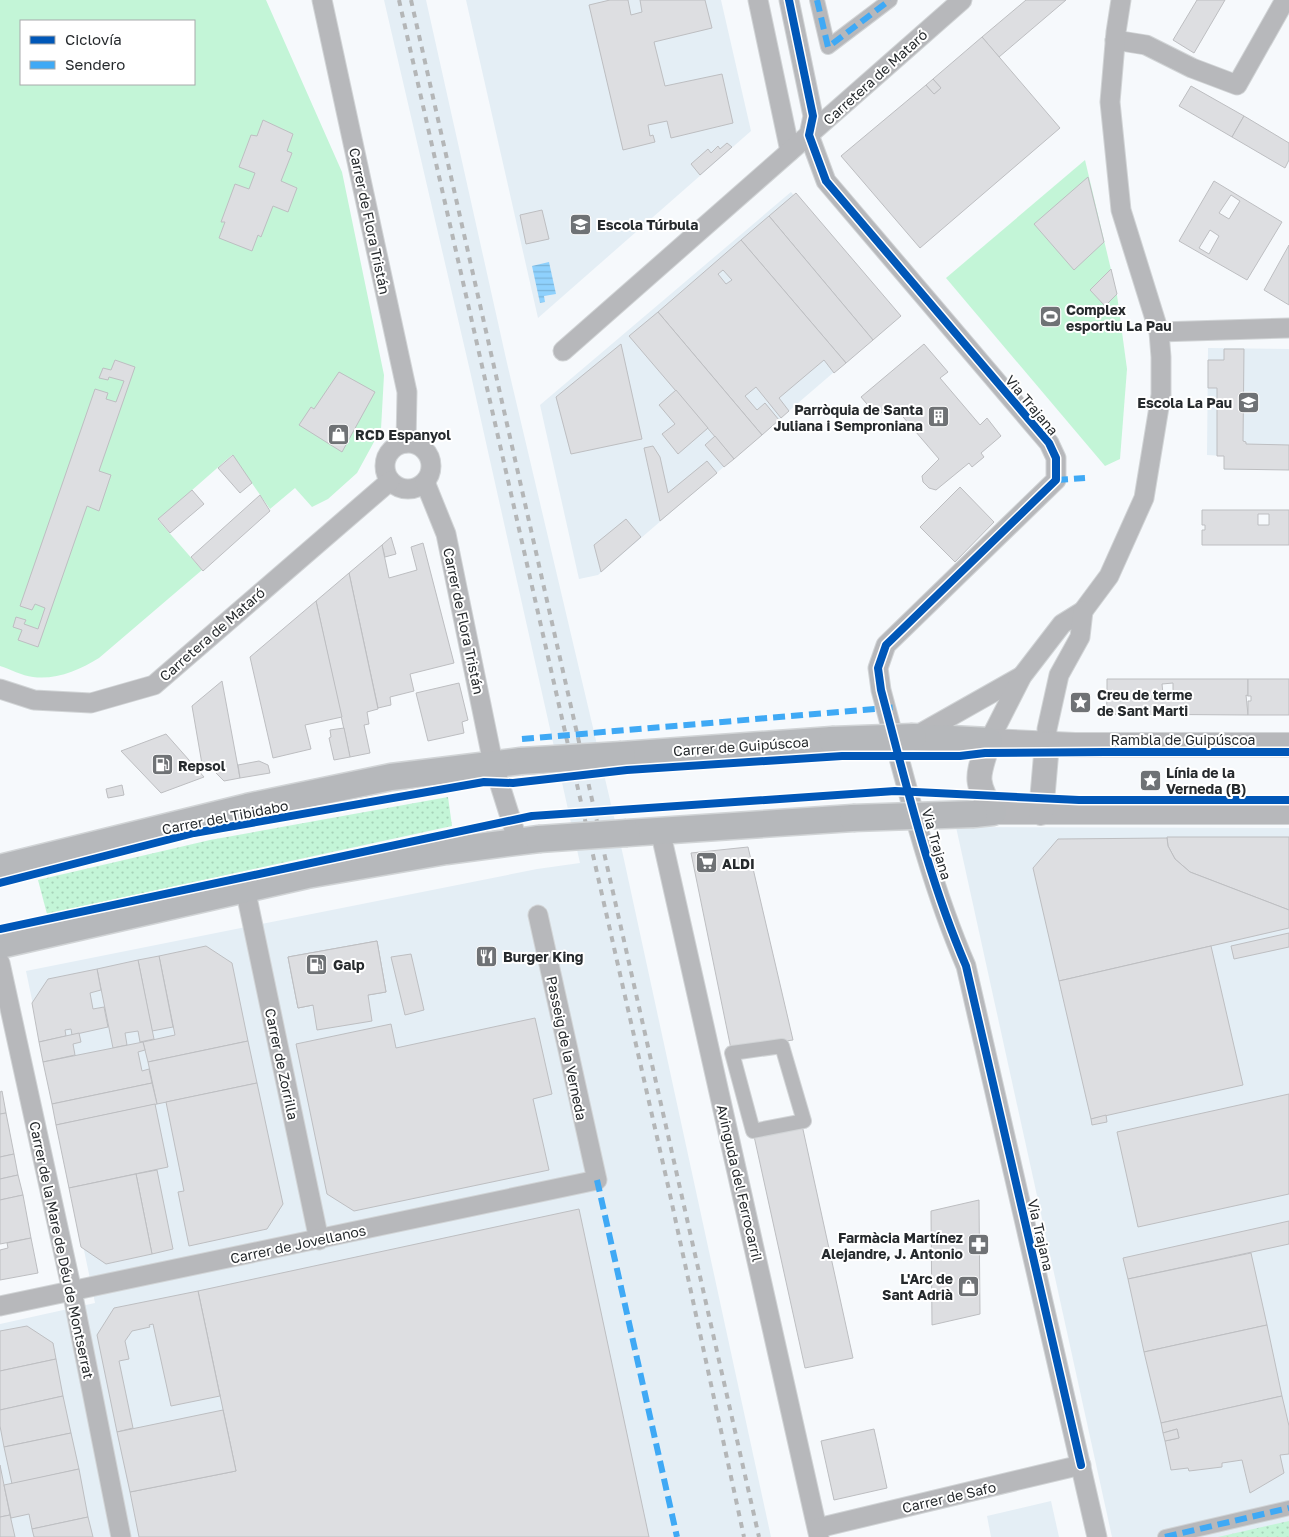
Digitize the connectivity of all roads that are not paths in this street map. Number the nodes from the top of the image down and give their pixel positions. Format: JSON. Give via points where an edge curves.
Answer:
{"nodes":[{"id":1,"x":322,"y":0,"type":"edge"},
{"id":2,"x":758,"y":0,"type":"edge"},
{"id":3,"x":789,"y":0,"type":"edge"},
{"id":4,"x":817,"y":0,"type":"edge"},
{"id":5,"x":890,"y":0,"type":"edge"},
{"id":6,"x":962,"y":0,"type":"edge"},
{"id":7,"x":1121,"y":0,"type":"edge"},
{"id":8,"x":1285,"y":0,"type":"edge"},
{"id":9,"x":1115,"y":40,"type":"junction"},
{"id":10,"x":808,"y":94,"type":"junction"},
{"id":11,"x":782,"y":115,"type":"junction"},
{"id":12,"x":809,"y":135,"type":"junction"},
{"id":13,"x":790,"y":151,"type":"junction"},
{"id":14,"x":1289,"y":328,"type":"edge"},
{"id":15,"x":1159,"y":332,"type":"junction"},
{"id":16,"x":563,"y":351,"type":"dead end"},
{"id":17,"x":406,"y":443,"type":"junction"},
{"id":18,"x":390,"y":481,"type":"junction"},
{"id":19,"x":425,"y":482,"type":"junction"},
{"id":20,"x":1084,"y":611,"type":"junction"},
{"id":21,"x":1022,"y":676,"type":"junction"},
{"id":22,"x":0,"y":689,"type":"edge"},
{"id":23,"x":929,"y":733,"type":"junction"},
{"id":24,"x":989,"y":741,"type":"junction"},
{"id":25,"x":1046,"y":744,"type":"junction"},
{"id":26,"x":1289,"y":745,"type":"edge"},
{"id":27,"x":493,"y":763,"type":"junction"},
{"id":28,"x":391,"y":777,"type":"joint"},
{"id":29,"x":1289,"y":812,"type":"edge"},
{"id":30,"x":984,"y":813,"type":"junction"},
{"id":31,"x":1041,"y":813,"type":"junction"},
{"id":32,"x":660,"y":830,"type":"junction"},
{"id":33,"x":528,"y":840,"type":"junction"},
{"id":34,"x":0,"y":868,"type":"edge"},
{"id":35,"x":245,"y":888,"type":"junction"},
{"id":36,"x":538,"y":915,"type":"dead end"},
{"id":37,"x":0,"y":945,"type":"edge"},
{"id":38,"x":0,"y":963,"type":"edge"},
{"id":39,"x":804,"y":1121,"type":"joint"},
{"id":40,"x":597,"y":1180,"type":"joint"},
{"id":41,"x":319,"y":1240,"type":"junction"},
{"id":42,"x":72,"y":1291,"type":"junction"},
{"id":43,"x":0,"y":1306,"type":"edge"},
{"id":44,"x":1081,"y":1465,"type":"junction"},
{"id":45,"x":1289,"y":1508,"type":"edge"},
{"id":46,"x":819,"y":1532,"type":"edge"},
{"id":47,"x":121,"y":1537,"type":"edge"},
{"id":48,"x":1097,"y":1537,"type":"edge"},
{"id":49,"x":1165,"y":1537,"type":"edge"}],
"edges":[{"from":1,"to":17,"type":"street","name":"Carrer de Flora Tristán","via":[[407,392]]},
{"from":2,"to":11,"type":"street"},
{"from":3,"to":10,"type":"street"},
{"from":4,"to":5,"type":"street","via":[[828,47]]},
{"from":6,"to":12,"type":"street","name":"Carretera de Mataró"},
{"from":7,"to":9,"type":"street"},
{"from":8,"to":9,"type":"street","via":[[1237,85],[1192,68],[1146,45]]},
{"from":9,"to":15,"type":"street","via":[[1110,102],[1121,210]]},
{"from":10,"to":11,"type":"street"},
{"from":10,"to":12,"type":"street","via":[[812,116]]},
{"from":11,"to":13,"type":"street"},
{"from":12,"to":13,"type":"street","name":"Carretera de Mataró"},
{"from":12,"to":44,"type":"street","name":"Via Trajana","via":[[826,181],[1048,443],[1056,458],[1056,480],[886,645],[878,668],[881,690],[924,848],[951,932],[966,966]]},
{"from":13,"to":16,"type":"street","name":"Carretera de Mataró"},
{"from":14,"to":15,"type":"street"},
{"from":15,"to":20,"type":"street","via":[[1161,395],[1144,498],[1109,576]]},
{"from":17,"to":18,"type":"street","via":[[394,448],[388,456],[385,469]]},
{"from":17,"to":19,"type":"street","via":[[419,446],[428,455],[431,468]]},
{"from":18,"to":19,"type":"street","via":[[409,489]]},
{"from":18,"to":22,"type":"street","name":"Carretera de Mataró","via":[[154,685],[91,703],[34,700]]},
{"from":19,"to":27,"type":"street","name":"Carrer de Flora Tristán","via":[[446,534]]},
{"from":20,"to":21,"type":"street","via":[[1062,624]]},
{"from":20,"to":25,"type":"street","via":[[1080,637],[1059,675]]},
{"from":21,"to":23,"type":"street"},
{"from":21,"to":24,"type":"street"},
{"from":23,"to":24,"type":"main road","name":"Carrer de Guipúscoa"},
{"from":23,"to":27,"type":"main road","name":"Carrer de Guipúscoa","bridge":true},
{"from":24,"to":25,"type":"street","name":"Rambla de Guipúscoa"},
{"from":24,"to":30,"type":"street","via":[[978,781]]},
{"from":25,"to":26,"type":"street","name":"Rambla de Guipúscoa"},
{"from":25,"to":31,"type":"street"},
{"from":27,"to":28,"type":"main road","name":"Carrer de Guipúscoa"},
{"from":27,"to":33,"type":"street"},
{"from":28,"to":34,"type":"main road","name":"Carrer del Tibidabo","via":[[247,807]]},
{"from":29,"to":31,"type":"street"},
{"from":30,"to":31,"type":"street"},
{"from":30,"to":32,"type":"main road","bridge":true},
{"from":32,"to":33,"type":"main road","bridge":true},
{"from":32,"to":46,"type":"street","name":"Avinguda del Ferrocarril"},
{"from":33,"to":35,"type":"main road","via":[[446,851]]},
{"from":35,"to":37,"type":"main road"},
{"from":35,"to":41,"type":"street","name":"Carrer de Zorrilla"},
{"from":36,"to":40,"type":"street","name":"Passeig de la Verneda"},
{"from":38,"to":42,"type":"street","name":"Carrer de la Mare de Déu de Montserrat"},
{"from":39,"to":39,"type":"street","via":[[753,1131],[732,1053],[782,1046]]},
{"from":40,"to":41,"type":"street","name":"Carrer de Jovellanos"},
{"from":41,"to":42,"type":"street","name":"Carrer de Jovellanos"},
{"from":42,"to":43,"type":"street","name":"Carrer de Jovellanos"},
{"from":42,"to":47,"type":"street","name":"Carrer de la Mare de Déu de Montserrat"},
{"from":44,"to":46,"type":"street","name":"Carrer de Safo"},
{"from":44,"to":48,"type":"street","name":"Via Trajana"},
{"from":45,"to":49,"type":"street"}]}
